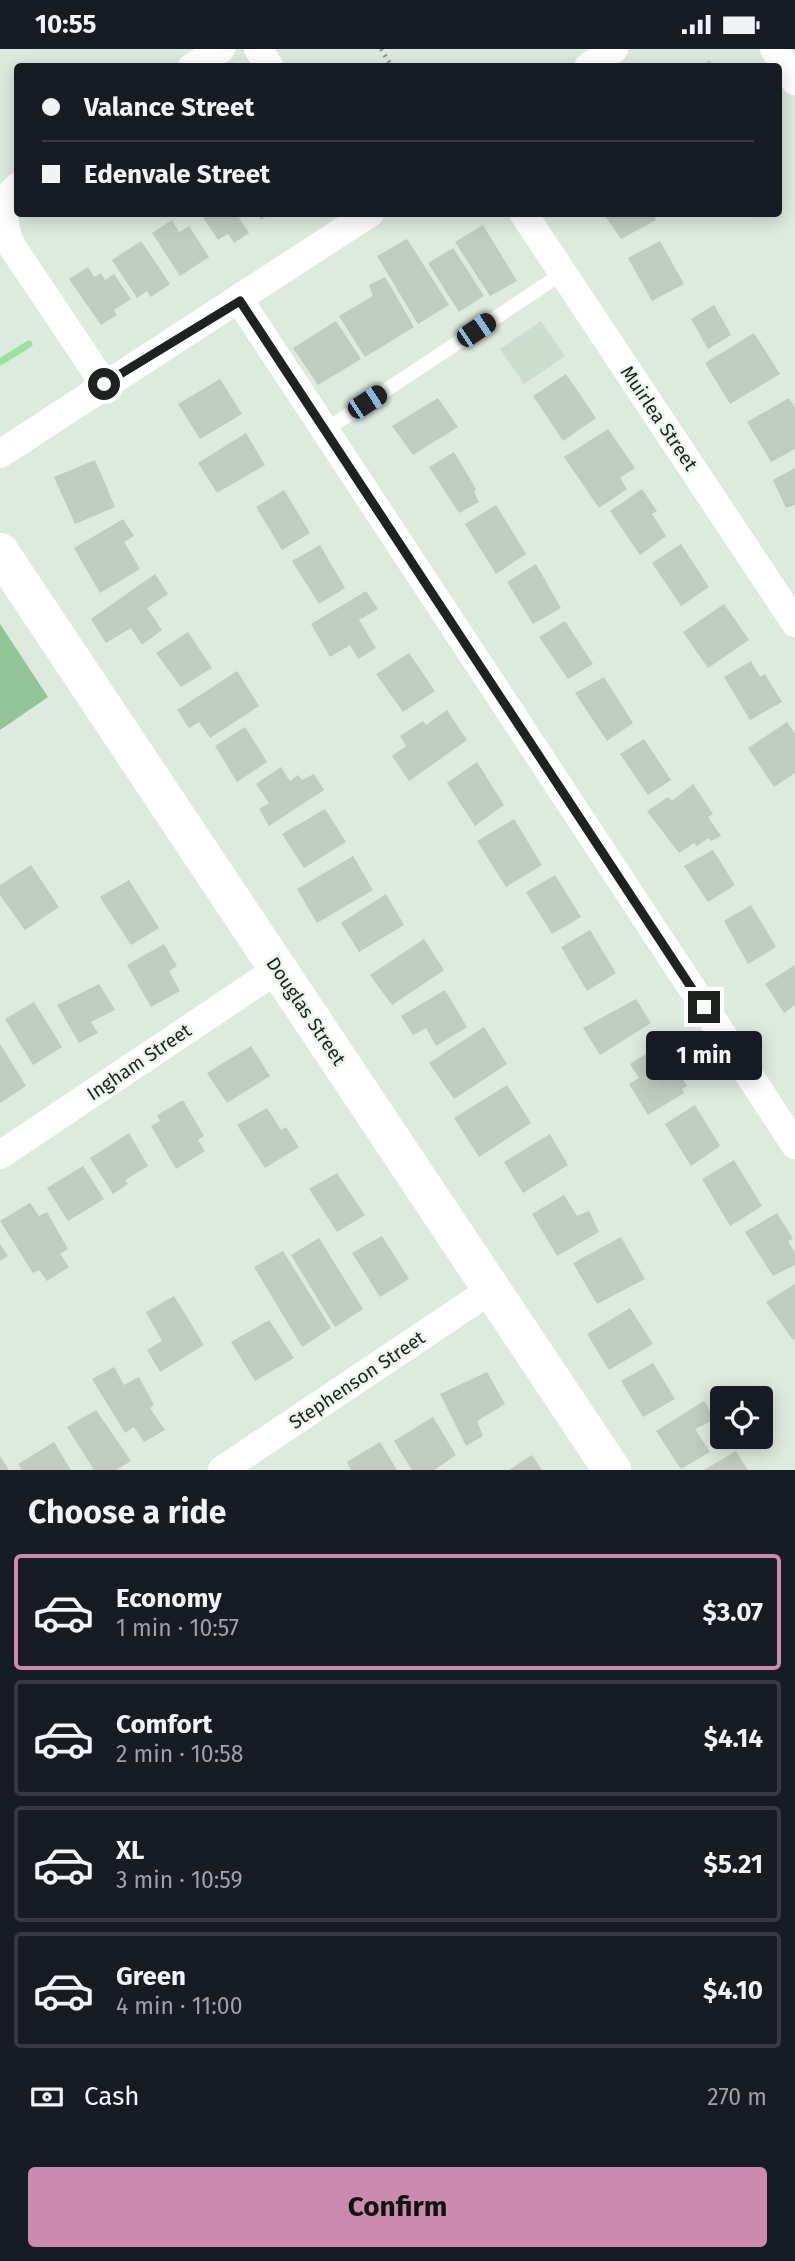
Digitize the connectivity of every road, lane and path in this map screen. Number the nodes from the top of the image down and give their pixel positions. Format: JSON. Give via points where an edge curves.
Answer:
{"nodes":[{"id":1,"x":221,"y":49,"type":"edge"},
{"id":2,"x":614,"y":49,"type":"edge"},
{"id":3,"x":774,"y":49,"type":"edge"},
{"id":4,"x":198,"y":63,"type":"edge"},
{"id":5,"x":594,"y":63,"type":"edge"},
{"id":6,"x":795,"y":81,"type":"edge"},
{"id":7,"x":14,"y":189,"type":"edge"},
{"id":8,"x":364,"y":217,"type":"edge"},
{"id":9,"x":526,"y":217,"type":"edge"},
{"id":10,"x":2,"y":228,"type":"edge"},
{"id":11,"x":563,"y":273,"type":"junction"},
{"id":12,"x":240,"y":301,"type":"junction"},
{"id":13,"x":104,"y":384,"type":"junction"},
{"id":14,"x":324,"y":431,"type":"junction"},
{"id":15,"x":0,"y":454,"type":"edge"},
{"id":16,"x":0,"y":552,"type":"edge"},
{"id":17,"x":795,"y":623,"type":"edge"},
{"id":18,"x":278,"y":969,"type":"junction"},
{"id":19,"x":795,"y":1145,"type":"edge"},
{"id":20,"x":0,"y":1155,"type":"edge"},
{"id":21,"x":492,"y":1289,"type":"junction"},
{"id":22,"x":222,"y":1470,"type":"edge"},
{"id":23,"x":612,"y":1470,"type":"edge"}],
"edges":[{"from":1,"to":4,"type":"street"},
{"from":2,"to":5,"type":"street"},
{"from":3,"to":6,"type":"street"},
{"from":7,"to":10,"type":"street","via":[[7,193],[0,211]]},
{"from":8,"to":12,"type":"street"},
{"from":9,"to":11,"type":"street","name":"Muirlea Street"},
{"from":10,"to":13,"type":"street"},
{"from":11,"to":14,"type":"lane"},
{"from":11,"to":17,"type":"street","name":"Muirlea Street"},
{"from":12,"to":13,"type":"street"},
{"from":12,"to":14,"type":"street"},
{"from":13,"to":15,"type":"street"},
{"from":14,"to":19,"type":"street"},
{"from":16,"to":18,"type":"main road","name":"Douglas Street"},
{"from":18,"to":20,"type":"street","name":"Ingham Street"},
{"from":18,"to":21,"type":"main road","name":"Douglas Street"},
{"from":21,"to":22,"type":"street","name":"Stephenson Street"},
{"from":21,"to":23,"type":"main road","name":"Douglas Street"}]}
